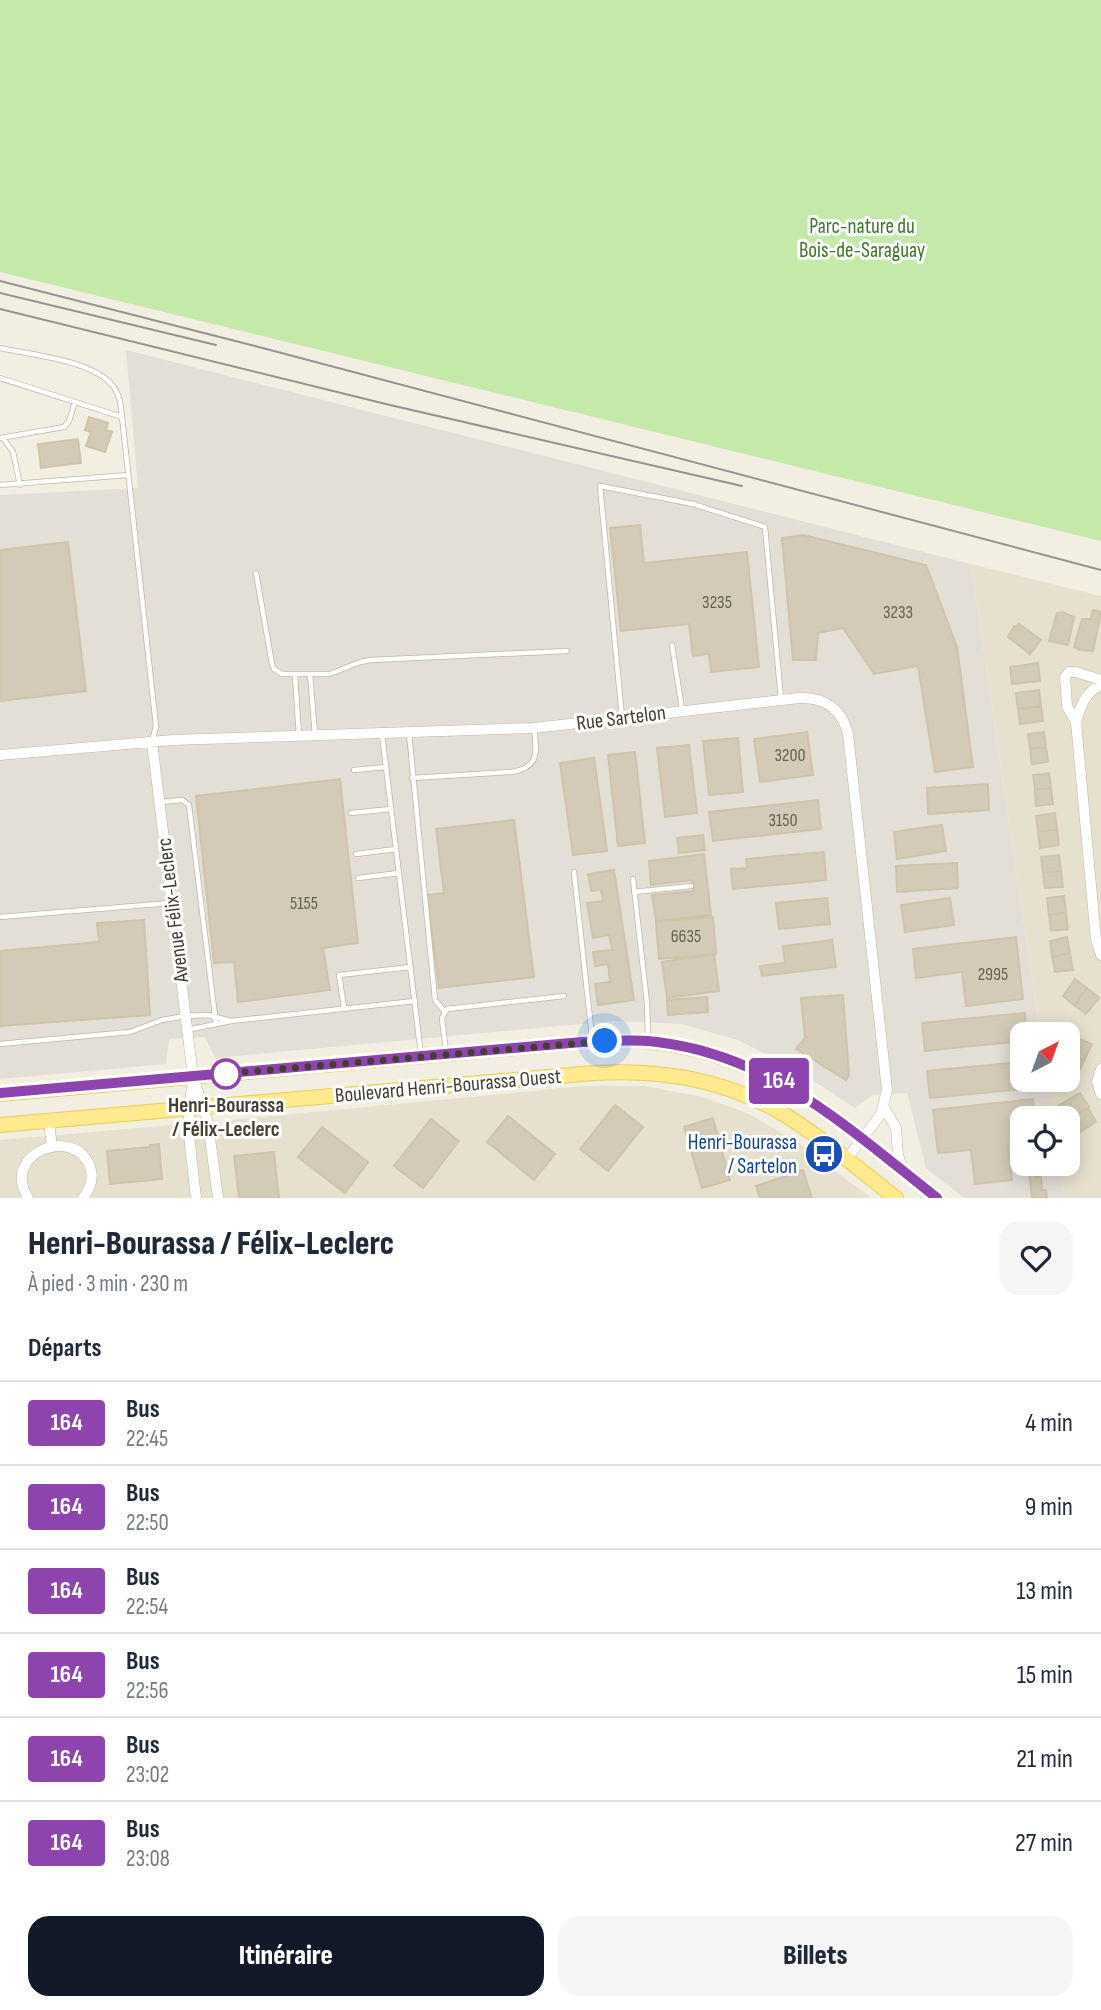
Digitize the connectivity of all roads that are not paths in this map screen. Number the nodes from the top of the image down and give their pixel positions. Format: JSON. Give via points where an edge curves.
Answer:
{"nodes":[{"id":1,"x":0,"y":348,"type":"edge"},
{"id":2,"x":0,"y":378,"type":"edge"},
{"id":3,"x":75,"y":402,"type":"junction"},
{"id":4,"x":122,"y":417,"type":"junction"},
{"id":5,"x":1,"y":437,"type":"edge"},
{"id":6,"x":128,"y":475,"type":"junction"},
{"id":7,"x":0,"y":485,"type":"edge"},
{"id":8,"x":20,"y":485,"type":"junction"},
{"id":9,"x":256,"y":573,"type":"dead end"},
{"id":10,"x":672,"y":645,"type":"dead end"},
{"id":11,"x":566,"y":652,"type":"dead end"},
{"id":12,"x":310,"y":674,"type":"junction"},
{"id":13,"x":295,"y":675,"type":"junction"},
{"id":14,"x":1101,"y":682,"type":"edge"},
{"id":15,"x":781,"y":700,"type":"junction"},
{"id":16,"x":682,"y":710,"type":"junction"},
{"id":17,"x":622,"y":717,"type":"junction"},
{"id":18,"x":1076,"y":722,"type":"junction"},
{"id":19,"x":534,"y":728,"type":"junction"},
{"id":20,"x":409,"y":732,"type":"junction"},
{"id":21,"x":382,"y":733,"type":"junction"},
{"id":22,"x":299,"y":736,"type":"junction"},
{"id":23,"x":315,"y":736,"type":"junction"},
{"id":24,"x":152,"y":742,"type":"junction"},
{"id":25,"x":0,"y":755,"type":"edge"},
{"id":26,"x":386,"y":767,"type":"junction"},
{"id":27,"x":354,"y":770,"type":"dead end"},
{"id":28,"x":412,"y":778,"type":"junction"},
{"id":29,"x":160,"y":802,"type":"junction"},
{"id":30,"x":391,"y":809,"type":"junction"},
{"id":31,"x":351,"y":813,"type":"dead end"},
{"id":32,"x":396,"y":849,"type":"junction"},
{"id":33,"x":356,"y":855,"type":"dead end"},
{"id":34,"x":574,"y":872,"type":"dead end"},
{"id":35,"x":399,"y":873,"type":"junction"},
{"id":36,"x":358,"y":878,"type":"dead end"},
{"id":37,"x":633,"y":879,"type":"dead end"},
{"id":38,"x":691,"y":886,"type":"dead end"},
{"id":39,"x":634,"y":892,"type":"junction"},
{"id":40,"x":172,"y":903,"type":"junction"},
{"id":41,"x":0,"y":917,"type":"edge"},
{"id":42,"x":1101,"y":955,"type":"edge"},
{"id":43,"x":411,"y":967,"type":"junction"},
{"id":44,"x":564,"y":996,"type":"dead end"},
{"id":45,"x":415,"y":1000,"type":"junction"},
{"id":46,"x":344,"y":1008,"type":"junction"},
{"id":47,"x":444,"y":1012,"type":"junction"},
{"id":48,"x":186,"y":1016,"type":"junction"},
{"id":49,"x":215,"y":1017,"type":"junction"},
{"id":50,"x":231,"y":1021,"type":"junction"},
{"id":51,"x":216,"y":1024,"type":"junction"},
{"id":52,"x":187,"y":1030,"type":"junction"},
{"id":53,"x":592,"y":1041,"type":"junction"},
{"id":54,"x":648,"y":1041,"type":"junction"},
{"id":55,"x":0,"y":1044,"type":"edge"},
{"id":56,"x":446,"y":1054,"type":"junction"},
{"id":57,"x":422,"y":1056,"type":"junction"},
{"id":58,"x":1101,"y":1069,"type":"edge"},
{"id":59,"x":193,"y":1077,"type":"junction"},
{"id":60,"x":0,"y":1094,"type":"edge"},
{"id":61,"x":1101,"y":1094,"type":"edge"},
{"id":62,"x":884,"y":1107,"type":"junction"},
{"id":63,"x":197,"y":1108,"type":"junction"},
{"id":64,"x":50,"y":1122,"type":"junction"},
{"id":65,"x":0,"y":1125,"type":"edge"},
{"id":66,"x":862,"y":1139,"type":"junction"},
{"id":67,"x":51,"y":1147,"type":"junction"},
{"id":68,"x":846,"y":1160,"type":"junction"},
{"id":69,"x":903,"y":1172,"type":"junction"},
{"id":70,"x":29,"y":1198,"type":"edge"},
{"id":71,"x":83,"y":1198,"type":"edge"},
{"id":72,"x":196,"y":1198,"type":"edge"},
{"id":73,"x":218,"y":1198,"type":"edge"},
{"id":74,"x":896,"y":1198,"type":"edge"},
{"id":75,"x":937,"y":1198,"type":"edge"}],
"edges":[{"from":1,"to":4,"type":"lane","via":[[87,367],[113,385]]},
{"from":2,"to":3,"type":"lane"},
{"from":3,"to":4,"type":"lane"},
{"from":3,"to":5,"type":"lane","via":[[64,427]]},
{"from":4,"to":6,"type":"lane"},
{"from":5,"to":8,"type":"lane","via":[[13,452]]},
{"from":6,"to":8,"type":"lane"},
{"from":6,"to":24,"type":"lane","via":[[156,726]]},
{"from":7,"to":8,"type":"lane"},
{"from":9,"to":13,"type":"lane","via":[[272,664],[278,673]]},
{"from":10,"to":16,"type":"lane"},
{"from":11,"to":12,"type":"lane","via":[[371,660],[337,673]]},
{"from":12,"to":13,"type":"lane"},
{"from":12,"to":23,"type":"lane"},
{"from":13,"to":22,"type":"lane"},
{"from":14,"to":18,"type":"street","via":[[1083,699]]},
{"from":14,"to":18,"type":"street","via":[[1076,672],[1065,677],[1067,706]]},
{"from":15,"to":16,"type":"street","name":"Rue Sartelon"},
{"from":15,"to":17,"type":"lane","via":[[765,527],[693,504],[600,486]]},
{"from":15,"to":62,"type":"street","name":"Rue Sartelon","via":[[825,702],[838,711],[846,726],[886,1081]]},
{"from":16,"to":17,"type":"street","name":"Rue Sartelon"},
{"from":17,"to":19,"type":"street","name":"Rue Sartelon"},
{"from":18,"to":42,"type":"street"},
{"from":19,"to":20,"type":"street","name":"Rue Sartelon"},
{"from":19,"to":28,"type":"lane","via":[[536,754],[525,768]]},
{"from":20,"to":21,"type":"street","name":"Rue Sartelon"},
{"from":20,"to":28,"type":"lane"},
{"from":21,"to":23,"type":"street","name":"Rue Sartelon"},
{"from":21,"to":26,"type":"lane"},
{"from":22,"to":23,"type":"street","name":"Rue Sartelon"},
{"from":22,"to":24,"type":"street","name":"Rue Sartelon"},
{"from":24,"to":25,"type":"street","name":"Rue Sartelon"},
{"from":24,"to":29,"type":"street","name":"Avenue Félix-Leclerc"},
{"from":26,"to":27,"type":"lane"},
{"from":26,"to":30,"type":"lane"},
{"from":28,"to":47,"type":"lane","via":[[435,1000]]},
{"from":29,"to":40,"type":"street","name":"Avenue Félix-Leclerc"},
{"from":29,"to":49,"type":"lane","via":[[182,800],[189,805]]},
{"from":30,"to":31,"type":"lane"},
{"from":30,"to":32,"type":"lane"},
{"from":32,"to":33,"type":"lane"},
{"from":32,"to":35,"type":"lane"},
{"from":34,"to":53,"type":"lane"},
{"from":35,"to":36,"type":"lane"},
{"from":35,"to":43,"type":"lane"},
{"from":37,"to":39,"type":"lane"},
{"from":38,"to":39,"type":"lane"},
{"from":39,"to":54,"type":"lane"},
{"from":40,"to":41,"type":"lane"},
{"from":40,"to":48,"type":"street","name":"Avenue Félix-Leclerc"},
{"from":43,"to":45,"type":"lane"},
{"from":43,"to":46,"type":"lane","via":[[340,975]]},
{"from":44,"to":47,"type":"lane","via":[[450,1007]]},
{"from":45,"to":46,"type":"lane"},
{"from":45,"to":57,"type":"lane"},
{"from":46,"to":50,"type":"lane"},
{"from":47,"to":56,"type":"lane"},
{"from":48,"to":49,"type":"lane"},
{"from":48,"to":52,"type":"street","name":"Avenue Félix-Leclerc"},
{"from":48,"to":55,"type":"lane","via":[[130,1032]]},
{"from":49,"to":50,"type":"lane"},
{"from":49,"to":51,"type":"lane"},
{"from":50,"to":51,"type":"lane"},
{"from":51,"to":52,"type":"lane"},
{"from":52,"to":59,"type":"street","name":"Avenue Félix-Leclerc"},
{"from":53,"to":54,"type":"main road","name":"Boulevard Henri-Bourassa Ouest"},
{"from":53,"to":56,"type":"main road","name":"Boulevard Henri-Bourassa Ouest"},
{"from":54,"to":66,"type":"main road","name":"Boulevard Henri-Bourassa Ouest","via":[[703,1051],[759,1071],[805,1097]]},
{"from":56,"to":57,"type":"main road","name":"Boulevard Henri-Bourassa Ouest"},
{"from":57,"to":59,"type":"main road","name":"Boulevard Henri-Bourassa Ouest"},
{"from":58,"to":61,"type":"street","via":[[1097,1082]]},
{"from":59,"to":60,"type":"main road","name":"Boulevard Henri-Bourassa Ouest"},
{"from":59,"to":63,"type":"street","name":"Avenue Félix-Leclerc"},
{"from":62,"to":66,"type":"street"},
{"from":62,"to":69,"type":"street","name":"Rue Sartelon","via":[[896,1128]]},
{"from":63,"to":64,"type":"main road","name":"Boulevard Henri-Bourassa Ouest"},
{"from":63,"to":68,"type":"main road","name":"Boulevard Henri-Bourassa Ouest","via":[[593,1073],[654,1073],[707,1082],[761,1102]]},
{"from":63,"to":72,"type":"street","name":"Avenue Félix-Leclerc","via":[[189,1134]]},
{"from":63,"to":73,"type":"street","name":"Avenue Félix-Leclerc","via":[[211,1141]]},
{"from":64,"to":65,"type":"main road","name":"Boulevard Henri-Bourassa Ouest"},
{"from":64,"to":67,"type":"street"},
{"from":66,"to":68,"type":"street"},
{"from":66,"to":69,"type":"main road","name":"Boulevard Henri-Bourassa Ouest"},
{"from":67,"to":70,"type":"street","via":[[34,1153],[23,1166],[21,1183]]},
{"from":67,"to":71,"type":"street","via":[[70,1147],[85,1157],[92,1174]]},
{"from":68,"to":74,"type":"main road","name":"Boulevard Henri-Bourassa Ouest"},
{"from":69,"to":75,"type":"main road","name":"Boulevard Henri-Bourassa Ouest"}]}
